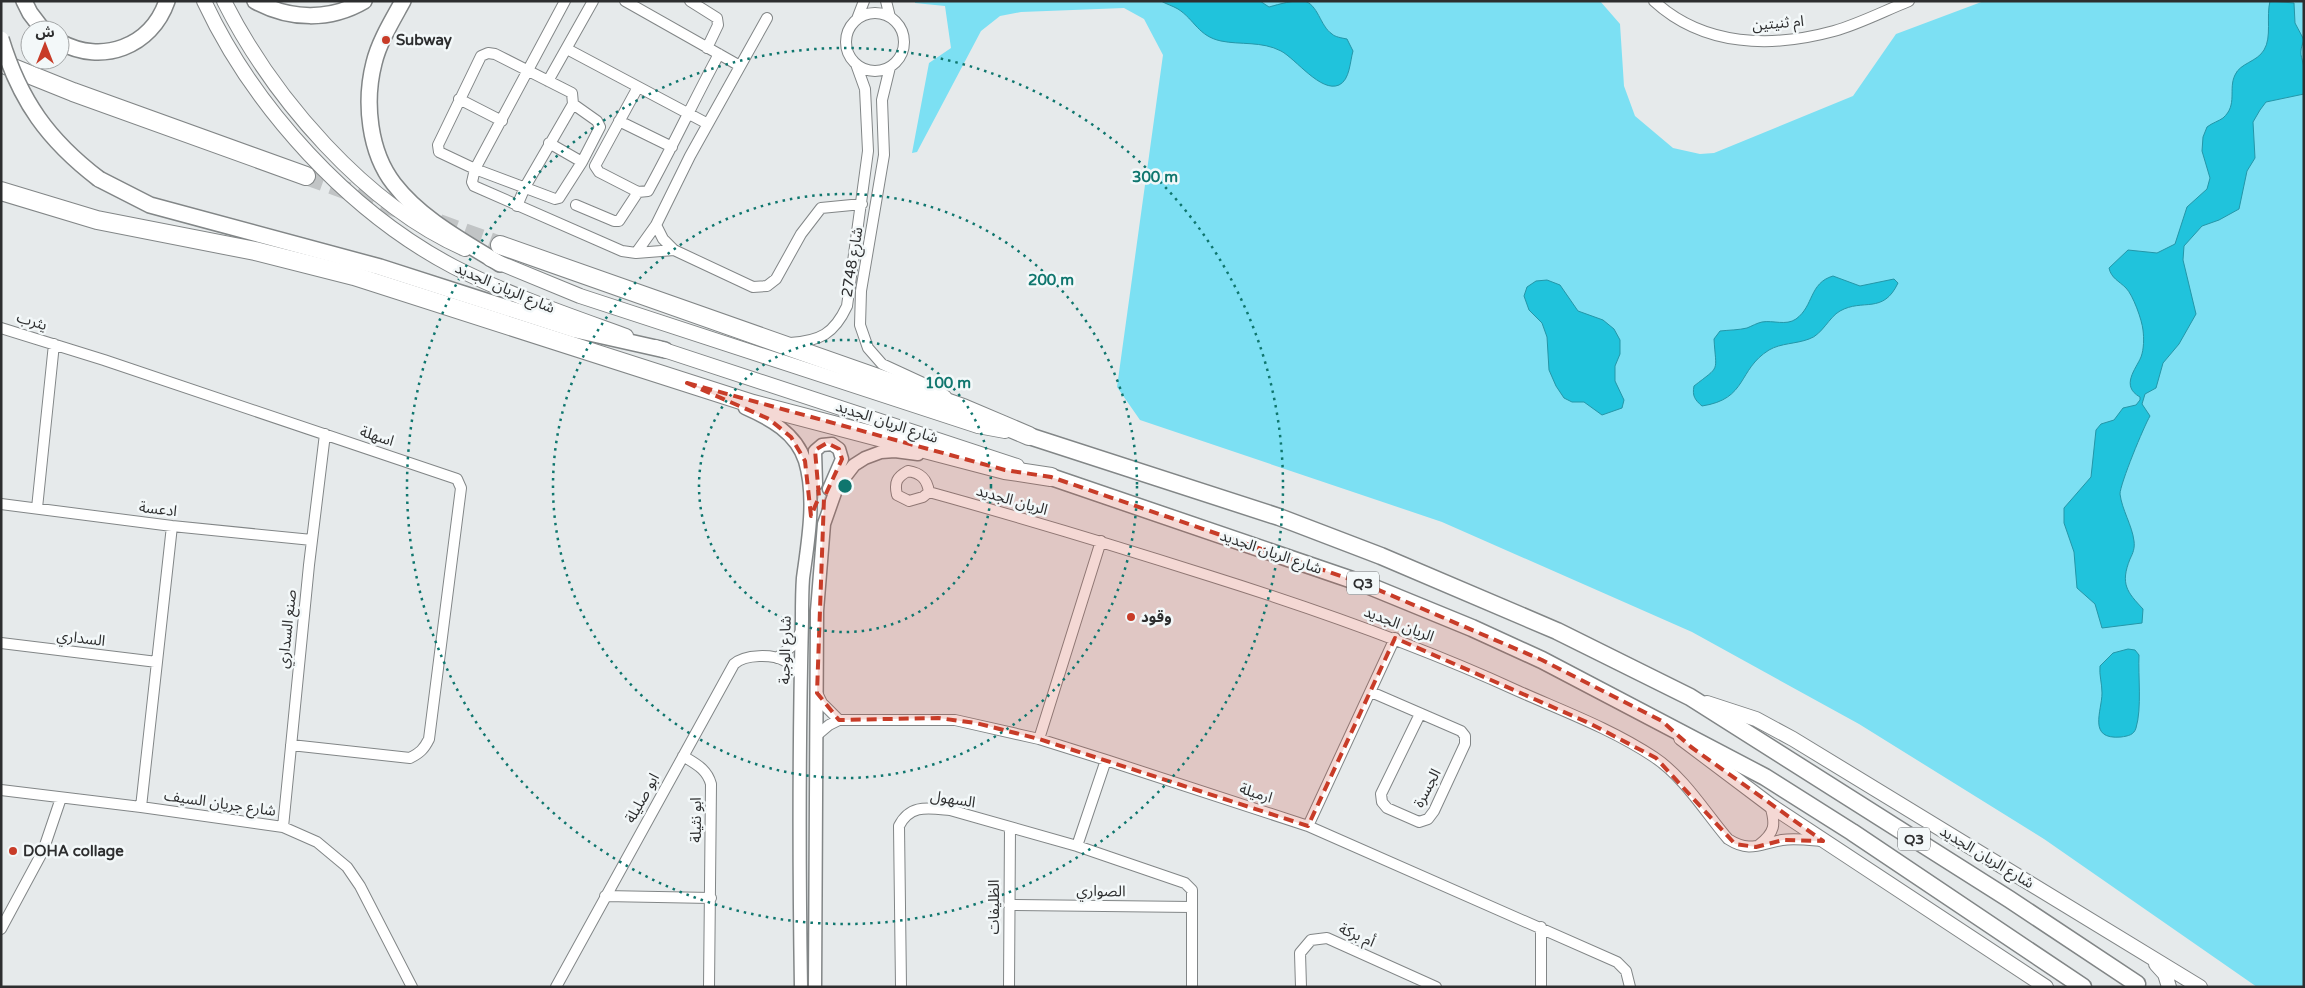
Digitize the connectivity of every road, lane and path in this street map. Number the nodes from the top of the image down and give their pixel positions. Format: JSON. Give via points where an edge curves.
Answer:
{"nodes":[{"id":1,"x":24,"y":1,"type":"edge"},
{"id":2,"x":167,"y":1,"type":"edge"},
{"id":3,"x":204,"y":1,"type":"edge"},
{"id":4,"x":224,"y":1,"type":"edge"},
{"id":5,"x":255,"y":1,"type":"edge"},
{"id":6,"x":364,"y":1,"type":"edge"},
{"id":7,"x":403,"y":1,"type":"edge"},
{"id":8,"x":565,"y":1,"type":"edge"},
{"id":9,"x":593,"y":1,"type":"edge"},
{"id":10,"x":626,"y":1,"type":"edge"},
{"id":11,"x":690,"y":1,"type":"edge"},
{"id":12,"x":864,"y":1,"type":"edge"},
{"id":13,"x":886,"y":1,"type":"edge"},
{"id":14,"x":1654,"y":1,"type":"edge"},
{"id":15,"x":1909,"y":1,"type":"edge"},
{"id":16,"x":890,"y":17,"type":"junction"},
{"id":17,"x":767,"y":18,"type":"dead end"},
{"id":18,"x":857,"y":19,"type":"junction"},
{"id":19,"x":35,"y":20,"type":"edge"},
{"id":20,"x":1,"y":39,"type":"edge"},
{"id":21,"x":70,"y":46,"type":"edge"},
{"id":22,"x":707,"y":48,"type":"junction"},
{"id":23,"x":567,"y":49,"type":"junction"},
{"id":24,"x":719,"y":54,"type":"junction"},
{"id":25,"x":1,"y":63,"type":"edge"},
{"id":26,"x":856,"y":64,"type":"junction"},
{"id":27,"x":740,"y":66,"type":"junction"},
{"id":28,"x":890,"y":67,"type":"junction"},
{"id":29,"x":529,"y":71,"type":"junction"},
{"id":30,"x":548,"y":81,"type":"junction"},
{"id":31,"x":638,"y":87,"type":"junction"},
{"id":32,"x":459,"y":99,"type":"junction"},
{"id":33,"x":573,"y":104,"type":"junction"},
{"id":34,"x":687,"y":112,"type":"junction"},
{"id":35,"x":502,"y":121,"type":"junction"},
{"id":36,"x":619,"y":121,"type":"junction"},
{"id":37,"x":708,"y":124,"type":"junction"},
{"id":38,"x":549,"y":143,"type":"junction"},
{"id":39,"x":672,"y":147,"type":"junction"},
{"id":40,"x":582,"y":162,"type":"junction"},
{"id":41,"x":475,"y":169,"type":"junction"},
{"id":42,"x":867,"y":172,"type":"junction"},
{"id":43,"x":882,"y":172,"type":"junction"},
{"id":44,"x":306,"y":176,"type":"tunnel mouth"},
{"id":45,"x":525,"y":187,"type":"junction"},
{"id":46,"x":1,"y":191,"type":"edge"},
{"id":47,"x":638,"y":192,"type":"junction"},
{"id":48,"x":862,"y":204,"type":"junction"},
{"id":49,"x":576,"y":205,"type":"dead end"},
{"id":50,"x":517,"y":206,"type":"junction"},
{"id":51,"x":656,"y":225,"type":"junction"},
{"id":52,"x":500,"y":245,"type":"tunnel mouth"},
{"id":53,"x":674,"y":250,"type":"junction"},
{"id":54,"x":636,"y":253,"type":"junction"},
{"id":55,"x":500,"y":264,"type":"junction"},
{"id":56,"x":1,"y":328,"type":"edge"},
{"id":57,"x":779,"y":343,"type":"junction"},
{"id":58,"x":54,"y":344,"type":"junction"},
{"id":59,"x":665,"y":350,"type":"junction"},
{"id":60,"x":687,"y":383,"type":"junction"},
{"id":61,"x":963,"y":408,"type":"junction"},
{"id":62,"x":325,"y":434,"type":"junction"},
{"id":63,"x":1030,"y":436,"type":"junction"},
{"id":64,"x":950,"y":456,"type":"junction"},
{"id":65,"x":1051,"y":477,"type":"junction"},
{"id":66,"x":929,"y":492,"type":"dead end"},
{"id":67,"x":1,"y":504,"type":"edge"},
{"id":68,"x":37,"y":508,"type":"junction"},
{"id":69,"x":811,"y":516,"type":"junction"},
{"id":70,"x":824,"y":524,"type":"junction"},
{"id":71,"x":172,"y":526,"type":"junction"},
{"id":72,"x":312,"y":540,"type":"junction"},
{"id":73,"x":1101,"y":542,"type":"junction"},
{"id":74,"x":802,"y":630,"type":"junction"},
{"id":75,"x":1395,"y":638,"type":"junction"},
{"id":76,"x":1,"y":643,"type":"edge"},
{"id":77,"x":777,"y":658,"type":"junction"},
{"id":78,"x":157,"y":662,"type":"junction"},
{"id":79,"x":801,"y":675,"type":"junction"},
{"id":80,"x":1371,"y":692,"type":"junction"},
{"id":81,"x":816,"y":693,"type":"junction"},
{"id":82,"x":1690,"y":697,"type":"junction"},
{"id":83,"x":1420,"y":714,"type":"junction"},
{"id":84,"x":839,"y":720,"type":"junction"},
{"id":85,"x":1662,"y":721,"type":"junction"},
{"id":86,"x":816,"y":736,"type":"junction"},
{"id":87,"x":1039,"y":739,"type":"junction"},
{"id":88,"x":291,"y":745,"type":"junction"},
{"id":89,"x":683,"y":756,"type":"junction"},
{"id":90,"x":1106,"y":760,"type":"junction"},
{"id":91,"x":1,"y":790,"type":"edge"},
{"id":92,"x":61,"y":798,"type":"junction"},
{"id":93,"x":1770,"y":805,"type":"junction"},
{"id":94,"x":141,"y":806,"type":"junction"},
{"id":95,"x":1308,"y":826,"type":"junction"},
{"id":96,"x":283,"y":827,"type":"junction"},
{"id":97,"x":1010,"y":827,"type":"junction"},
{"id":98,"x":1823,"y":841,"type":"junction"},
{"id":99,"x":1077,"y":846,"type":"junction"},
{"id":100,"x":1756,"y":848,"type":"junction"},
{"id":101,"x":605,"y":896,"type":"junction"},
{"id":102,"x":711,"y":898,"type":"junction"},
{"id":103,"x":1009,"y":905,"type":"junction"},
{"id":104,"x":1192,"y":907,"type":"junction"},
{"id":105,"x":1541,"y":927,"type":"junction"},
{"id":106,"x":1,"y":929,"type":"edge"},
{"id":107,"x":2152,"y":958,"type":"junction"},
{"id":108,"x":1410,"y":975,"type":"junction"},
{"id":109,"x":2188,"y":983,"type":"edge"},
{"id":110,"x":2137,"y":984,"type":"dead end"},
{"id":111,"x":412,"y":987,"type":"edge"},
{"id":112,"x":556,"y":987,"type":"edge"},
{"id":113,"x":709,"y":987,"type":"edge"},
{"id":114,"x":801,"y":987,"type":"edge"},
{"id":115,"x":815,"y":987,"type":"edge"},
{"id":116,"x":901,"y":987,"type":"edge"},
{"id":117,"x":1009,"y":987,"type":"edge"},
{"id":118,"x":1192,"y":987,"type":"edge"},
{"id":119,"x":1301,"y":987,"type":"edge"},
{"id":120,"x":1410,"y":987,"type":"edge"},
{"id":121,"x":1436,"y":987,"type":"edge"},
{"id":122,"x":1541,"y":987,"type":"edge"},
{"id":123,"x":1630,"y":987,"type":"edge"},
{"id":124,"x":2046,"y":987,"type":"edge"},
{"id":125,"x":2084,"y":987,"type":"edge"},
{"id":126,"x":2169,"y":987,"type":"edge"},
{"id":127,"x":2200,"y":987,"type":"edge"}],
"edges":[{"from":1,"to":19,"type":"main road"},
{"from":2,"to":21,"type":"main road","via":[[160,16],[144,35],[116,50],[88,53]]},
{"from":3,"to":59,"type":"main road","name":"شارع الريان الجديد","number":"Q3","via":[[254,87],[300,144],[336,181],[387,224],[453,266],[490,284]]},
{"from":4,"to":55,"type":"main road","name":"شارع الريان الجديد","via":[[274,85],[317,136],[349,167],[399,210],[446,240]]},
{"from":5,"to":6,"type":"main road","via":[[280,12],[312,16],[341,12]]},
{"from":7,"to":55,"type":"main road","via":[[381,44],[370,83],[371,130],[380,161],[393,184],[416,208]]},
{"from":8,"to":29,"type":"street"},
{"from":9,"to":23,"type":"street"},
{"from":10,"to":22,"type":"street"},
{"from":11,"to":22,"type":"street","via":[[717,18],[718,25]]},
{"from":12,"to":18,"type":"street"},
{"from":13,"to":16,"type":"street"},
{"from":14,"to":15,"type":"street","name":"ام ثنيتين","via":[[1698,30],[1744,41],[1793,40],[1836,30]]},
{"from":16,"to":18,"type":"street","via":[[879,13]]},
{"from":16,"to":28,"type":"street","via":[[904,34],[905,44],[902,54]]},
{"from":17,"to":27,"type":"street"},
{"from":18,"to":26,"type":"street","via":[[847,34],[846,43]]},
{"from":20,"to":59,"type":"main road","bridge":true,"via":[[28,104],[46,130],[99,179],[121,191],[159,207],[380,267],[576,330]]},
{"from":22,"to":24,"type":"street"},
{"from":23,"to":30,"type":"street"},
{"from":23,"to":31,"type":"street"},
{"from":24,"to":27,"type":"street"},
{"from":24,"to":34,"type":"street"},
{"from":25,"to":44,"type":"highway"},
{"from":26,"to":28,"type":"street","via":[[866,70],[879,71]]},
{"from":26,"to":42,"type":"street","name":"شارع 2748","via":[[866,96]]},
{"from":27,"to":37,"type":"street"},
{"from":28,"to":43,"type":"street","name":"شارع 2748","via":[[882,100],[885,138]]},
{"from":29,"to":30,"type":"street"},
{"from":29,"to":32,"type":"street","via":[[488,53],[481,56]]},
{"from":29,"to":35,"type":"street"},
{"from":30,"to":33,"type":"street","via":[[572,93]]},
{"from":31,"to":34,"type":"street"},
{"from":31,"to":36,"type":"street"},
{"from":32,"to":35,"type":"street"},
{"from":32,"to":41,"type":"street","via":[[438,149]]},
{"from":33,"to":38,"type":"street"},
{"from":33,"to":40,"type":"street","via":[[597,121],[600,127]]},
{"from":34,"to":37,"type":"street"},
{"from":34,"to":39,"type":"street"},
{"from":35,"to":41,"type":"street"},
{"from":36,"to":39,"type":"street"},
{"from":36,"to":47,"type":"street","via":[[595,166],[596,170]]},
{"from":37,"to":51,"type":"street"},
{"from":38,"to":40,"type":"street"},
{"from":38,"to":45,"type":"street"},
{"from":39,"to":47,"type":"street","via":[[648,192]]},
{"from":40,"to":45,"type":"street","via":[[559,198],[552,199]]},
{"from":41,"to":45,"type":"street"},
{"from":41,"to":50,"type":"street","via":[[472,182],[477,189]]},
{"from":42,"to":43,"type":"street","via":[[874,164],[879,165]]},
{"from":42,"to":48,"type":"street","name":"شارع 2748"},
{"from":43,"to":61,"type":"street","name":"شارع 2748","via":[[861,291],[863,337],[873,356],[882,364],[934,388]]},
{"from":45,"to":50,"type":"street"},
{"from":46,"to":60,"type":"highway","via":[[97,220],[255,251],[354,276]]},
{"from":47,"to":49,"type":"street","via":[[618,221]]},
{"from":48,"to":53,"type":"street","via":[[821,208],[801,234],[776,279],[766,286],[753,287]]},
{"from":48,"to":57,"type":"street","name":"شارع 2748","via":[[847,306],[842,318],[832,330],[815,340]]},
{"from":50,"to":54,"type":"street","via":[[617,250]]},
{"from":51,"to":53,"type":"street"},
{"from":51,"to":54,"type":"street"},
{"from":52,"to":57,"type":"highway"},
{"from":53,"to":54,"type":"street"},
{"from":55,"to":63,"type":"main road","name":"شارع الريان الجديد","via":[[580,296],[770,360],[978,426]]},
{"from":56,"to":58,"type":"street","name":"يثرب"},
{"from":57,"to":61,"type":"highway"},
{"from":58,"to":62,"type":"street","name":"اسهلة"},
{"from":58,"to":68,"type":"street"},
{"from":59,"to":65,"type":"main road","name":"شارع الريان الجديد","number":"Q3"},
{"from":60,"to":64,"type":"highway","via":[[753,404]]},
{"from":60,"to":69,"type":"street","name":"شارع الوجبة","via":[[769,419],[791,437],[805,461]]},
{"from":61,"to":63,"type":"highway"},
{"from":62,"to":72,"type":"street","name":"صنع السداري"},
{"from":62,"to":88,"type":"street","name":"اسهلة","via":[[450,476],[458,480],[461,488],[429,739],[425,747],[410,758]]},
{"from":63,"to":82,"type":"highway","name":"شارع الريان الجديد","number":"Q3","via":[[1279,517],[1381,556],[1557,631]]},
{"from":64,"to":65,"type":"highway","via":[[1005,470]]},
{"from":64,"to":70,"type":"street","via":[[895,451],[865,458],[842,478]]},
{"from":65,"to":85,"type":"highway","name":"شارع الريان الجديد","number":"Q3","via":[[1367,584],[1542,660]]},
{"from":66,"to":73,"type":"street","name":"الريان الجديد"},
{"from":67,"to":68,"type":"street","name":"ادعسة"},
{"from":68,"to":71,"type":"street","name":"ادعسة"},
{"from":69,"to":70,"type":"street","via":[[815,503],[815,451],[822,444],[832,444],[839,449],[842,459],[827,496]]},
{"from":69,"to":74,"type":"street","name":"شارع الوجبة","via":[[803,580]]},
{"from":70,"to":81,"type":"street","via":[[817,611]]},
{"from":71,"to":72,"type":"street","name":"ادعسة"},
{"from":71,"to":78,"type":"street"},
{"from":72,"to":88,"type":"street","name":"صنع السداري"},
{"from":73,"to":75,"type":"street","name":"الريان الجديد"},
{"from":73,"to":87,"type":"street"},
{"from":74,"to":77,"type":"street","via":[[792,646]]},
{"from":74,"to":79,"type":"street","name":"شارع الوجبة"},
{"from":75,"to":80,"type":"street"},
{"from":75,"to":100,"type":"street","name":"الريان الجديد","via":[[1620,737],[1656,758],[1683,782],[1728,839],[1744,847]]},
{"from":76,"to":78,"type":"street","name":"السداري"},
{"from":77,"to":79,"type":"street"},
{"from":77,"to":89,"type":"street","name":"ابو صليلة","via":[[747,658],[734,664]]},
{"from":78,"to":94,"type":"street"},
{"from":79,"to":114,"type":"street","name":"شارع الوجبة"},
{"from":80,"to":83,"type":"street","name":"الجسرة"},
{"from":80,"to":95,"type":"street"},
{"from":81,"to":84,"type":"street"},
{"from":81,"to":86,"type":"street"},
{"from":82,"to":107,"type":"main road","name":"شارع الريان الجديد","via":[[1756,719],[1793,739]]},
{"from":82,"to":110,"type":"highway","name":"شارع الريان الجديد","number":"Q3"},
{"from":83,"to":83,"type":"street","name":"الجسرة","via":[[1461,731],[1465,744],[1434,811],[1428,819],[1419,822],[1387,808],[1381,794]]},
{"from":84,"to":86,"type":"street"},
{"from":84,"to":87,"type":"street","name":"ارميلة","via":[[955,720]]},
{"from":85,"to":93,"type":"main road","name":"شارع الريان الجديد","via":[[1691,747]]},
{"from":85,"to":125,"type":"highway","name":"شارع الريان الجديد","number":"Q3","via":[[1764,777],[1844,827]]},
{"from":86,"to":115,"type":"street"},
{"from":87,"to":90,"type":"street","name":"ارميلة"},
{"from":88,"to":96,"type":"street","name":"صنع السداري"},
{"from":89,"to":101,"type":"street","name":"ابو صليلة"},
{"from":89,"to":102,"type":"street","name":"ابو نثيلة","via":[[703,768],[711,784]]},
{"from":90,"to":95,"type":"street","name":"ارميلة"},
{"from":90,"to":99,"type":"street"},
{"from":91,"to":92,"type":"street","name":"شارع جريان السيف"},
{"from":92,"to":94,"type":"street","name":"شارع جريان السيف"},
{"from":92,"to":106,"type":"street","via":[[43,851]]},
{"from":93,"to":98,"type":"main road","name":"شارع الريان الجديد"},
{"from":93,"to":100,"type":"street","via":[[1775,822],[1766,839]]},
{"from":94,"to":96,"type":"street","name":"شارع جريان السيف"},
{"from":95,"to":105,"type":"street","name":"ارميلة"},
{"from":96,"to":111,"type":"street","name":"شارع جريان السيف","via":[[317,842],[347,867]]},
{"from":97,"to":99,"type":"street","name":"السهول"},
{"from":97,"to":103,"type":"street","name":"الظليفات"},
{"from":97,"to":116,"type":"street","name":"السهول","via":[[933,808],[912,811],[904,816],[899,826]]},
{"from":98,"to":100,"type":"street","via":[[1783,840]]},
{"from":98,"to":124,"type":"main road","name":"شارع الريان الجديد"},
{"from":99,"to":104,"type":"street","name":"السهول","via":[[1185,883],[1192,890]]},
{"from":101,"to":102,"type":"street"},
{"from":101,"to":112,"type":"street","name":"ابو صليلة"},
{"from":102,"to":113,"type":"street","name":"ابو نثيلة"},
{"from":103,"to":104,"type":"street","name":"الصواري"},
{"from":103,"to":117,"type":"street","name":"الظليفات"},
{"from":104,"to":118,"type":"street","name":"السهول"},
{"from":105,"to":122,"type":"street"},
{"from":105,"to":123,"type":"street","name":"ارميلة","via":[[1617,962],[1626,971]]},
{"from":107,"to":109,"type":"main road","name":"شارع الريان الجديد"},
{"from":107,"to":126,"type":"main road","via":[[2165,974]]},
{"from":108,"to":119,"type":"street","name":"أم بركة","via":[[1327,938],[1311,940],[1300,953]]},
{"from":108,"to":120,"type":"street"},
{"from":108,"to":121,"type":"street","name":"أم بركة"},
{"from":109,"to":127,"type":"main road","name":"شارع الريان الجديد"}]}
